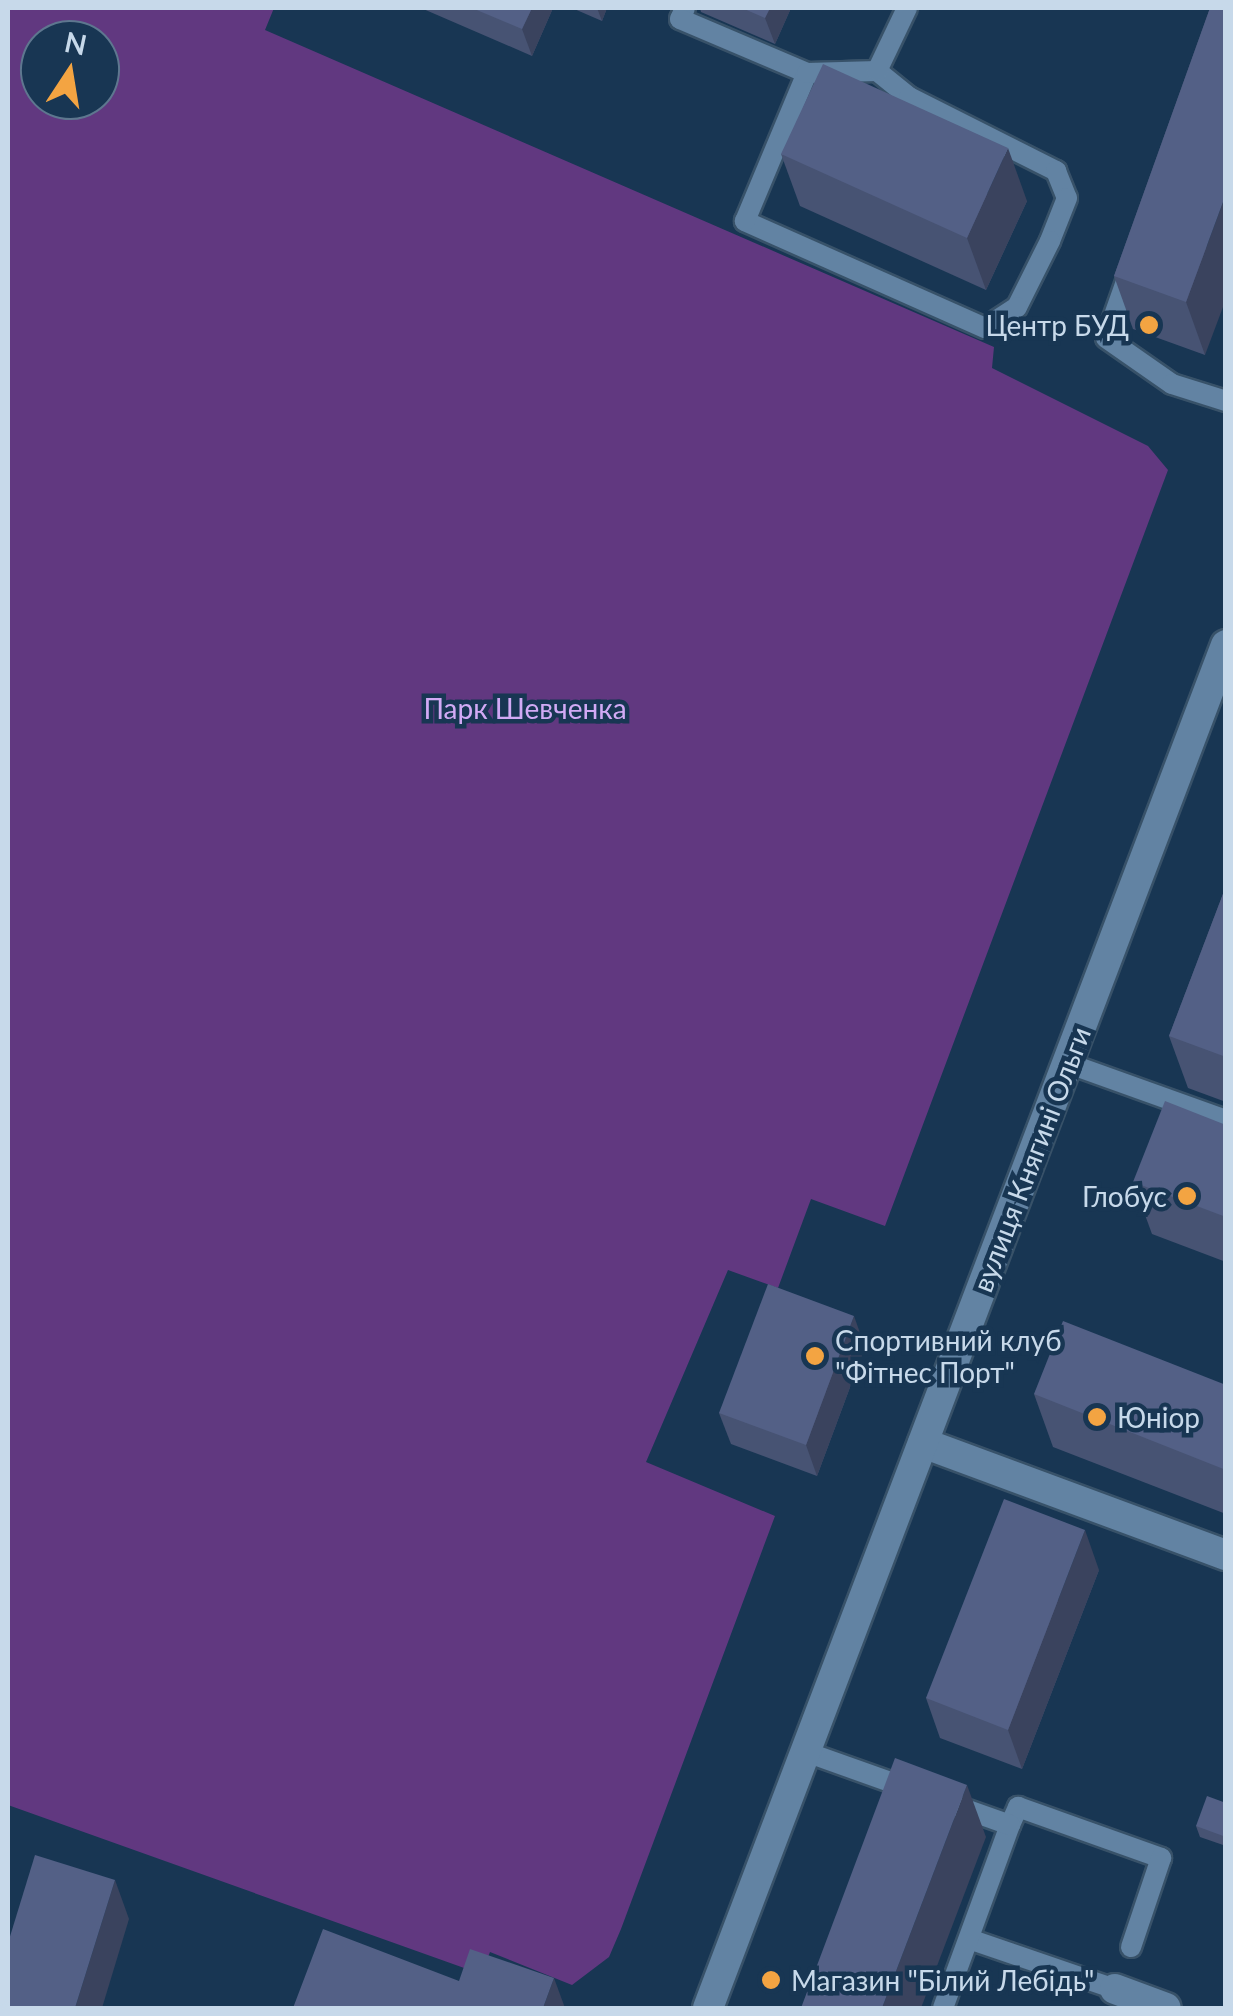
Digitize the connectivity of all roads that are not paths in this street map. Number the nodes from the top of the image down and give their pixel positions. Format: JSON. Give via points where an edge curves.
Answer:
{"nodes":[{"id":1,"x":685,"y":8,"type":"edge"},
{"id":2,"x":907,"y":8,"type":"edge"},
{"id":3,"x":877,"y":71,"type":"junction"},
{"id":4,"x":807,"y":73,"type":"junction"},
{"id":5,"x":1137,"y":249,"type":"edge"},
{"id":6,"x":1226,"y":401,"type":"edge"},
{"id":7,"x":1226,"y":645,"type":"edge"},
{"id":8,"x":1067,"y":1064,"type":"junction"},
{"id":9,"x":1226,"y":1120,"type":"edge"},
{"id":10,"x":923,"y":1443,"type":"junction"},
{"id":11,"x":1226,"y":1555,"type":"edge"},
{"id":12,"x":806,"y":1752,"type":"junction"},
{"id":13,"x":1010,"y":1825,"type":"junction"},
{"id":14,"x":969,"y":1938,"type":"junction"},
{"id":15,"x":1131,"y":1946,"type":"dead end"},
{"id":16,"x":1115,"y":1989,"type":"joint"},
{"id":17,"x":708,"y":2008,"type":"edge"},
{"id":18,"x":943,"y":2008,"type":"edge"},
{"id":19,"x":1166,"y":2008,"type":"edge"}],
"edges":[{"from":1,"to":4,"type":"lane","via":[[680,19]]},
{"from":2,"to":3,"type":"lane"},
{"from":3,"to":4,"type":"lane"},
{"from":3,"to":4,"type":"lane","via":[[909,97],[1056,171],[1067,198],[1050,241],[1017,307],[985,328],[745,221]]},
{"from":5,"to":6,"type":"lane","via":[[1106,338],[1172,384]]},
{"from":7,"to":8,"type":"street","name":"вулиця Княгині Ольги"},
{"from":8,"to":9,"type":"lane"},
{"from":8,"to":10,"type":"street","name":"вулиця Княгині Ольги"},
{"from":10,"to":11,"type":"street"},
{"from":10,"to":12,"type":"street","name":"вулиця Княгині Ольги"},
{"from":12,"to":13,"type":"lane"},
{"from":12,"to":17,"type":"street","name":"вулиця Княгині Ольги"},
{"from":13,"to":14,"type":"lane"},
{"from":13,"to":15,"type":"lane","via":[[1018,1807],[1161,1858]]},
{"from":14,"to":16,"type":"lane"},
{"from":14,"to":18,"type":"lane"},
{"from":16,"to":19,"type":"street"}]}
